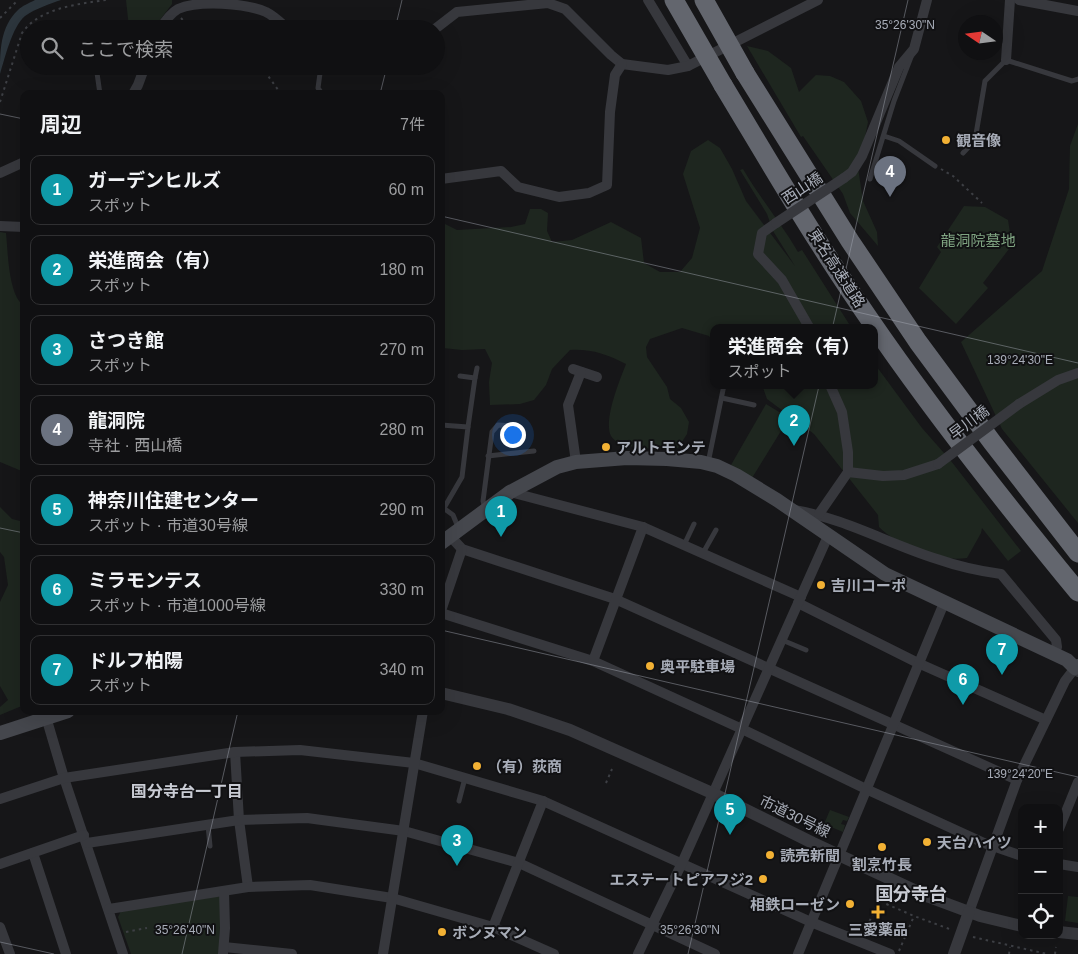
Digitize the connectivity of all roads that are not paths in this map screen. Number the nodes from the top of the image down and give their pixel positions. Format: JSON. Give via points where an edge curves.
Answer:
{"nodes":[{"id":1,"x":648,"y":0,"type":"edge"},
{"id":2,"x":674,"y":0,"type":"edge"},
{"id":3,"x":704,"y":0,"type":"edge"},
{"id":4,"x":818,"y":0,"type":"edge"},
{"id":5,"x":928,"y":0,"type":"edge"},
{"id":6,"x":1010,"y":0,"type":"edge"},
{"id":7,"x":1019,"y":0,"type":"edge"},
{"id":8,"x":178,"y":4,"type":"edge"},
{"id":9,"x":1075,"y":9,"type":"edge"},
{"id":10,"x":166,"y":20,"type":"edge"},
{"id":11,"x":277,"y":20,"type":"edge"},
{"id":12,"x":445,"y":21,"type":"edge"},
{"id":13,"x":914,"y":49,"type":"junction"},
{"id":14,"x":1006,"y":60,"type":"junction"},
{"id":15,"x":622,"y":64,"type":"junction"},
{"id":16,"x":688,"y":66,"type":"junction"},
{"id":17,"x":97,"y":75,"type":"edge"},
{"id":18,"x":142,"y":75,"type":"edge"},
{"id":19,"x":320,"y":75,"type":"edge"},
{"id":20,"x":1078,"y":79,"type":"edge"},
{"id":21,"x":99,"y":90,"type":"edge"},
{"id":22,"x":135,"y":90,"type":"edge"},
{"id":23,"x":319,"y":90,"type":"edge"},
{"id":24,"x":884,"y":136,"type":"junction"},
{"id":25,"x":963,"y":153,"type":"dead end"},
{"id":26,"x":20,"y":164,"type":"edge"},
{"id":27,"x":934,"y":166,"type":"road end"},
{"id":28,"x":0,"y":173,"type":"edge"},
{"id":29,"x":445,"y":178,"type":"edge"},
{"id":30,"x":870,"y":179,"type":"dead end"},
{"id":31,"x":0,"y":226,"type":"edge"},
{"id":32,"x":20,"y":227,"type":"edge"},
{"id":33,"x":807,"y":324,"type":"edge"},
{"id":34,"x":874,"y":324,"type":"edge"},
{"id":35,"x":878,"y":331,"type":"edge"},
{"id":36,"x":477,"y":368,"type":"dead end"},
{"id":37,"x":1078,"y":373,"type":"edge"},
{"id":38,"x":460,"y":376,"type":"dead end"},
{"id":39,"x":596,"y":377,"type":"dead end"},
{"id":40,"x":475,"y":378,"type":"junction"},
{"id":41,"x":723,"y":389,"type":"edge"},
{"id":42,"x":832,"y":389,"type":"edge"},
{"id":43,"x":722,"y":398,"type":"junction"},
{"id":44,"x":754,"y":404,"type":"dead end"},
{"id":45,"x":445,"y":425,"type":"edge"},
{"id":46,"x":468,"y":426,"type":"junction"},
{"id":47,"x":517,"y":426,"type":"dead end"},
{"id":48,"x":534,"y":451,"type":"dead end"},
{"id":49,"x":488,"y":456,"type":"junction"},
{"id":50,"x":576,"y":462,"type":"junction"},
{"id":51,"x":708,"y":464,"type":"junction"},
{"id":52,"x":848,"y":472,"type":"junction"},
{"id":53,"x":510,"y":492,"type":"junction"},
{"id":54,"x":445,"y":502,"type":"edge"},
{"id":55,"x":445,"y":509,"type":"edge"},
{"id":56,"x":486,"y":510,"type":"junction"},
{"id":57,"x":791,"y":510,"type":"junction"},
{"id":58,"x":819,"y":514,"type":"junction"},
{"id":59,"x":694,"y":524,"type":"dead end"},
{"id":60,"x":643,"y":527,"type":"junction"},
{"id":61,"x":716,"y":530,"type":"dead end"},
{"id":62,"x":828,"y":536,"type":"junction"},
{"id":63,"x":450,"y":537,"type":"edge"},
{"id":64,"x":684,"y":545,"type":"junction"},
{"id":65,"x":462,"y":550,"type":"junction"},
{"id":66,"x":703,"y":553,"type":"junction"},
{"id":67,"x":1078,"y":553,"type":"edge"},
{"id":68,"x":1078,"y":592,"type":"edge"},
{"id":69,"x":615,"y":599,"type":"junction"},
{"id":70,"x":445,"y":600,"type":"edge"},
{"id":71,"x":800,"y":600,"type":"junction"},
{"id":72,"x":944,"y":603,"type":"junction"},
{"id":73,"x":445,"y":613,"type":"edge"},
{"id":74,"x":782,"y":640,"type":"junction"},
{"id":75,"x":806,"y":650,"type":"dead end"},
{"id":76,"x":1054,"y":654,"type":"junction"},
{"id":77,"x":593,"y":661,"type":"junction"},
{"id":78,"x":918,"y":663,"type":"junction"},
{"id":79,"x":769,"y":668,"type":"junction"},
{"id":80,"x":1077,"y":669,"type":"edge"},
{"id":81,"x":445,"y":694,"type":"edge"},
{"id":82,"x":53,"y":715,"type":"edge"},
{"id":83,"x":422,"y":715,"type":"edge"},
{"id":84,"x":46,"y":717,"type":"junction"},
{"id":85,"x":1046,"y":720,"type":"junction"},
{"id":86,"x":892,"y":724,"type":"junction"},
{"id":87,"x":742,"y":729,"type":"junction"},
{"id":88,"x":0,"y":733,"type":"edge"},
{"id":89,"x":235,"y":752,"type":"junction"},
{"id":90,"x":414,"y":763,"type":"junction"},
{"id":91,"x":465,"y":777,"type":"junction"},
{"id":92,"x":64,"y":778,"type":"junction"},
{"id":93,"x":1017,"y":780,"type":"junction"},
{"id":94,"x":1078,"y":782,"type":"edge"},
{"id":95,"x":866,"y":789,"type":"junction"},
{"id":96,"x":712,"y":793,"type":"junction"},
{"id":97,"x":0,"y":799,"type":"edge"},
{"id":98,"x":459,"y":801,"type":"dead end"},
{"id":99,"x":543,"y":801,"type":"junction"},
{"id":100,"x":1063,"y":819,"type":"edge"},
{"id":101,"x":239,"y":820,"type":"junction"},
{"id":102,"x":208,"y":825,"type":"junction"},
{"id":103,"x":404,"y":831,"type":"junction"},
{"id":104,"x":85,"y":839,"type":"junction"},
{"id":105,"x":210,"y":846,"type":"dead end"},
{"id":106,"x":992,"y":847,"type":"junction"},
{"id":107,"x":33,"y":853,"type":"junction"},
{"id":108,"x":840,"y":855,"type":"junction"},
{"id":109,"x":1018,"y":855,"type":"edge"},
{"id":110,"x":519,"y":863,"type":"junction"},
{"id":111,"x":682,"y":863,"type":"junction"},
{"id":112,"x":0,"y":864,"type":"edge"},
{"id":113,"x":1063,"y":865,"type":"edge"},
{"id":114,"x":1078,"y":867,"type":"edge"},
{"id":115,"x":248,"y":887,"type":"junction"},
{"id":116,"x":224,"y":891,"type":"junction"},
{"id":117,"x":392,"y":898,"type":"junction"},
{"id":118,"x":109,"y":908,"type":"junction"},
{"id":119,"x":969,"y":912,"type":"junction"},
{"id":120,"x":811,"y":922,"type":"junction"},
{"id":121,"x":653,"y":925,"type":"junction"},
{"id":122,"x":1018,"y":925,"type":"edge"},
{"id":123,"x":0,"y":927,"type":"edge"},
{"id":124,"x":494,"y":927,"type":"junction"},
{"id":125,"x":1063,"y":932,"type":"edge"},
{"id":126,"x":1078,"y":934,"type":"edge"},
{"id":127,"x":224,"y":951,"type":"edge"},
{"id":128,"x":10,"y":954,"type":"edge"},
{"id":129,"x":66,"y":954,"type":"edge"},
{"id":130,"x":123,"y":954,"type":"edge"},
{"id":131,"x":292,"y":954,"type":"edge"},
{"id":132,"x":383,"y":954,"type":"edge"},
{"id":133,"x":554,"y":954,"type":"edge"},
{"id":134,"x":638,"y":954,"type":"edge"},
{"id":135,"x":715,"y":954,"type":"edge"},
{"id":136,"x":798,"y":954,"type":"edge"},
{"id":137,"x":890,"y":954,"type":"edge"},
{"id":138,"x":954,"y":954,"type":"edge"}],
"edges":[{"from":1,"to":16,"type":"street"},
{"from":2,"to":34,"type":"highway","name":"東名高速道路","bridge":true,"via":[[819,244]]},
{"from":3,"to":67,"type":"highway","name":"東名高速道路","bridge":true,"via":[[745,73],[850,241],[918,342]]},
{"from":4,"to":16,"type":"street"},
{"from":5,"to":13,"type":"street"},
{"from":6,"to":14,"type":"street"},
{"from":7,"to":9,"type":"street"},
{"from":8,"to":10,"type":"street"},
{"from":8,"to":11,"type":"street","via":[[235,3],[268,13]]},
{"from":12,"to":15,"type":"street","via":[[457,12],[548,3],[566,9]]},
{"from":13,"to":24,"type":"lane"},
{"from":13,"to":33,"type":"street","name":"西山橋","bridge":true,"via":[[899,68],[862,156],[852,172],[762,233],[758,254],[782,280]]},
{"from":14,"to":20,"type":"lane","via":[[1072,81]]},
{"from":14,"to":25,"type":"lane","via":[[986,81],[975,140]]},
{"from":15,"to":16,"type":"street","via":[[668,70]]},
{"from":15,"to":29,"type":"street","via":[[615,75],[610,112],[607,185],[589,193],[559,197],[518,187],[501,171]]},
{"from":17,"to":21,"type":"lane"},
{"from":18,"to":22,"type":"street"},
{"from":19,"to":23,"type":"lane"},
{"from":24,"to":27,"type":"lane","via":[[899,141]]},
{"from":24,"to":30,"type":"lane"},
{"from":26,"to":28,"type":"street"},
{"from":31,"to":32,"type":"street"},
{"from":35,"to":68,"type":"highway","name":"東名高速道路","bridge":true,"via":[[968,457]]},
{"from":36,"to":40,"type":"lane"},
{"from":37,"to":52,"type":"street","name":"早川橋","bridge":true,"via":[[1058,380],[1018,404],[938,464],[904,475]]},
{"from":38,"to":40,"type":"lane"},
{"from":39,"to":50,"type":"street","via":[[577,370],[568,405]]},
{"from":40,"to":46,"type":"lane"},
{"from":41,"to":43,"type":"lane"},
{"from":42,"to":52,"type":"street","via":[[842,412]]},
{"from":43,"to":44,"type":"lane"},
{"from":43,"to":51,"type":"lane"},
{"from":45,"to":46,"type":"lane"},
{"from":46,"to":54,"type":"lane","via":[[462,477]]},
{"from":47,"to":49,"type":"lane","via":[[498,425],[492,432]]},
{"from":48,"to":49,"type":"lane"},
{"from":49,"to":56,"type":"lane","via":[[483,501]]},
{"from":50,"to":51,"type":"main road","via":[[637,458]]},
{"from":50,"to":53,"type":"main road","via":[[557,467]]},
{"from":51,"to":57,"type":"main road","via":[[736,475]]},
{"from":52,"to":58,"type":"street"},
{"from":53,"to":56,"type":"main road"},
{"from":53,"to":60,"type":"street"},
{"from":55,"to":63,"type":"lane","via":[[453,515]]},
{"from":56,"to":63,"type":"main road"},
{"from":57,"to":58,"type":"street"},
{"from":57,"to":62,"type":"main road"},
{"from":58,"to":76,"type":"street","via":[[937,560],[1001,574],[1056,640]]},
{"from":59,"to":64,"type":"lane"},
{"from":60,"to":64,"type":"street"},
{"from":60,"to":69,"type":"street"},
{"from":61,"to":66,"type":"lane"},
{"from":62,"to":71,"type":"street"},
{"from":62,"to":72,"type":"main road","via":[[885,574]]},
{"from":63,"to":65,"type":"street"},
{"from":64,"to":66,"type":"street"},
{"from":65,"to":69,"type":"street"},
{"from":65,"to":70,"type":"street"},
{"from":66,"to":71,"type":"street"},
{"from":69,"to":77,"type":"street"},
{"from":69,"to":79,"type":"street"},
{"from":71,"to":74,"type":"street"},
{"from":71,"to":78,"type":"street"},
{"from":72,"to":76,"type":"main road"},
{"from":72,"to":78,"type":"street"},
{"from":73,"to":77,"type":"street"},
{"from":74,"to":75,"type":"lane"},
{"from":74,"to":79,"type":"street"},
{"from":76,"to":80,"type":"main road"},
{"from":77,"to":87,"type":"street"},
{"from":78,"to":85,"type":"street"},
{"from":78,"to":86,"type":"street"},
{"from":79,"to":86,"type":"street"},
{"from":79,"to":87,"type":"street"},
{"from":80,"to":85,"type":"street","via":[[1065,681]]},
{"from":81,"to":96,"type":"street","name":"市道30号線","via":[[551,723]]},
{"from":82,"to":84,"type":"main road"},
{"from":83,"to":90,"type":"street"},
{"from":84,"to":88,"type":"main road"},
{"from":84,"to":92,"type":"street"},
{"from":85,"to":93,"type":"street"},
{"from":86,"to":93,"type":"street"},
{"from":86,"to":95,"type":"street"},
{"from":87,"to":95,"type":"street"},
{"from":87,"to":96,"type":"street"},
{"from":89,"to":90,"type":"street","via":[[300,750]]},
{"from":89,"to":92,"type":"street"},
{"from":89,"to":101,"type":"street"},
{"from":90,"to":91,"type":"street"},
{"from":90,"to":103,"type":"street"},
{"from":91,"to":98,"type":"lane"},
{"from":91,"to":99,"type":"street"},
{"from":92,"to":97,"type":"street"},
{"from":92,"to":104,"type":"street"},
{"from":93,"to":106,"type":"street"},
{"from":94,"to":100,"type":"street"},
{"from":95,"to":106,"type":"street"},
{"from":95,"to":108,"type":"street"},
{"from":96,"to":108,"type":"street","name":"市道30号線"},
{"from":96,"to":111,"type":"street"},
{"from":99,"to":110,"type":"street"},
{"from":99,"to":111,"type":"street"},
{"from":101,"to":102,"type":"street"},
{"from":101,"to":103,"type":"street","via":[[307,818]]},
{"from":101,"to":115,"type":"street"},
{"from":102,"to":104,"type":"street"},
{"from":102,"to":105,"type":"lane"},
{"from":103,"to":110,"type":"street"},
{"from":103,"to":117,"type":"street"},
{"from":104,"to":107,"type":"street"},
{"from":104,"to":118,"type":"street"},
{"from":106,"to":109,"type":"street"},
{"from":106,"to":119,"type":"street"},
{"from":107,"to":112,"type":"street"},
{"from":107,"to":129,"type":"street"},
{"from":108,"to":119,"type":"street","name":"市道30号線"},
{"from":108,"to":120,"type":"street"},
{"from":110,"to":121,"type":"street"},
{"from":110,"to":124,"type":"street"},
{"from":111,"to":120,"type":"street"},
{"from":111,"to":121,"type":"street"},
{"from":113,"to":114,"type":"street"},
{"from":115,"to":116,"type":"street"},
{"from":115,"to":117,"type":"street","via":[[310,885]]},
{"from":116,"to":118,"type":"street"},
{"from":116,"to":127,"type":"street"},
{"from":117,"to":124,"type":"street"},
{"from":117,"to":132,"type":"street"},
{"from":118,"to":130,"type":"street"},
{"from":119,"to":122,"type":"street","name":"市道30号線"},
{"from":119,"to":138,"type":"street"},
{"from":120,"to":136,"type":"street"},
{"from":120,"to":137,"type":"street"},
{"from":121,"to":134,"type":"street"},
{"from":121,"to":135,"type":"street"},
{"from":123,"to":128,"type":"street"},
{"from":124,"to":133,"type":"street"},
{"from":125,"to":126,"type":"street"},
{"from":127,"to":131,"type":"street"}]}
